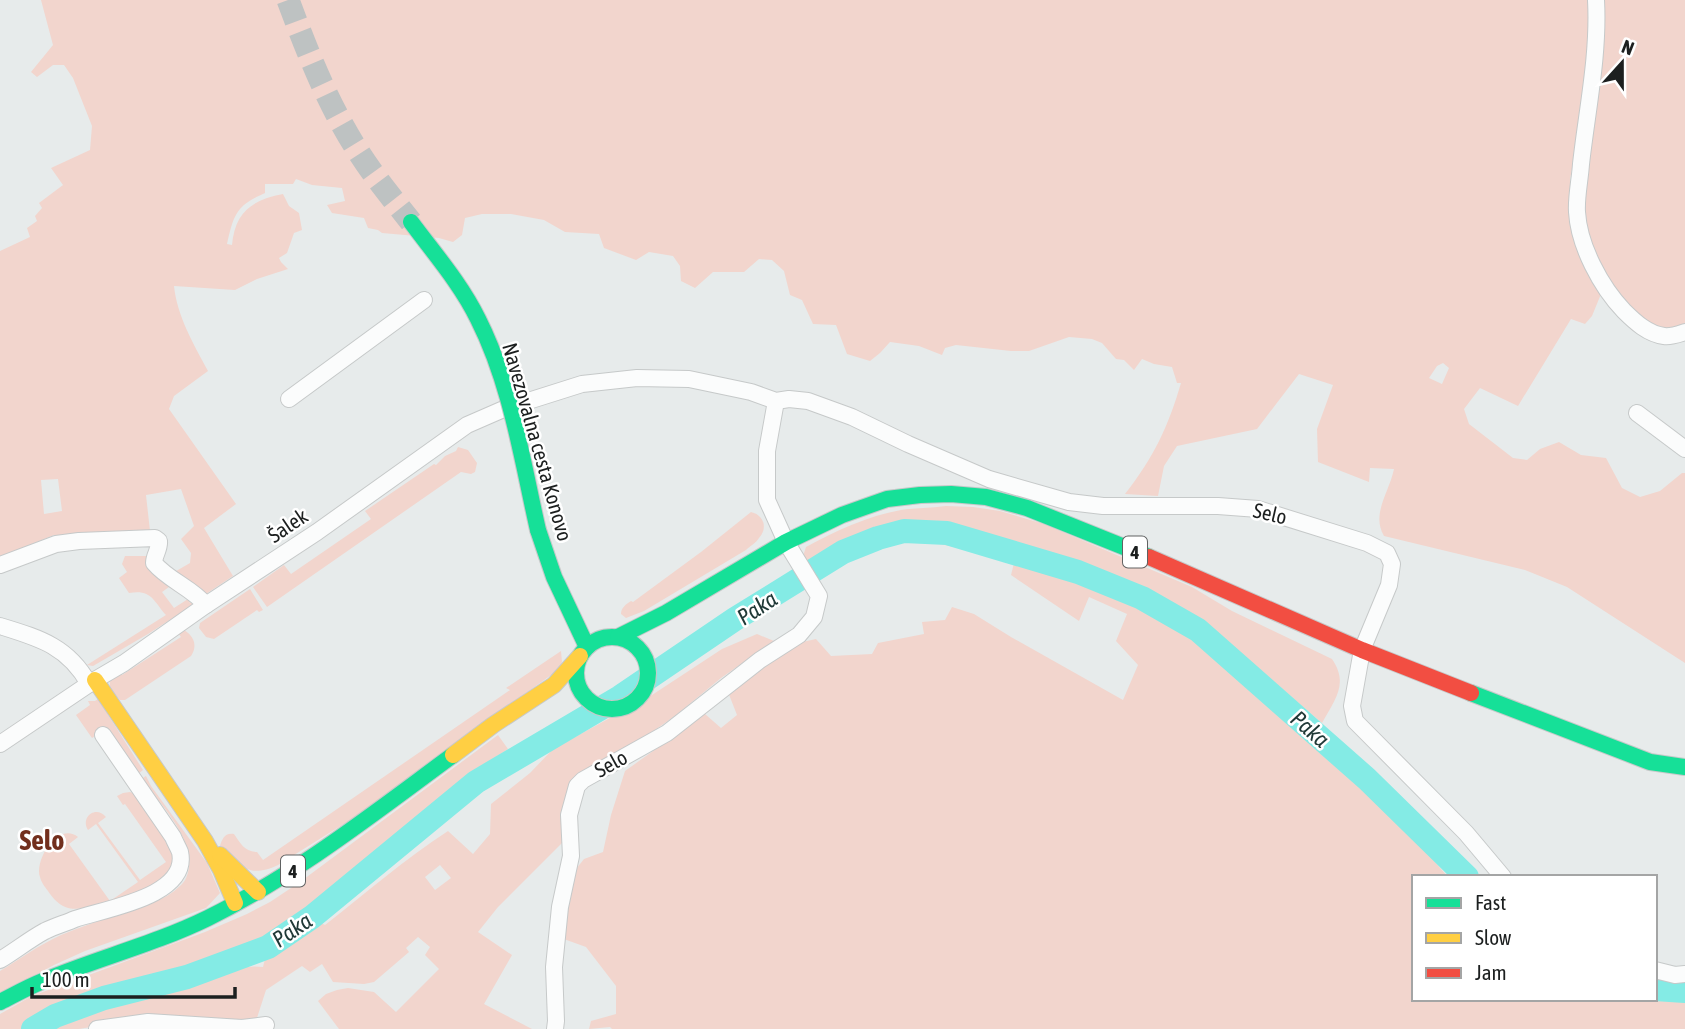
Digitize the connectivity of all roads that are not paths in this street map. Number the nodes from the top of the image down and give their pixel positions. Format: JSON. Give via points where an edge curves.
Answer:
{"nodes":[{"id":1,"x":1596,"y":0,"type":"edge"},
{"id":2,"x":411,"y":222,"type":"tunnel mouth"},
{"id":3,"x":424,"y":300,"type":"dead end"},
{"id":4,"x":1685,"y":332,"type":"edge"},
{"id":5,"x":289,"y":398,"type":"dead end"},
{"id":6,"x":776,"y":401,"type":"junction"},
{"id":7,"x":506,"y":408,"type":"joint"},
{"id":8,"x":1637,"y":413,"type":"dead end"},
{"id":9,"x":1685,"y":449,"type":"edge"},
{"id":10,"x":786,"y":542,"type":"junction"},
{"id":11,"x":0,"y":565,"type":"edge"},
{"id":12,"x":206,"y":605,"type":"junction"},
{"id":13,"x":657,"y":617,"type":"junction"},
{"id":14,"x":2,"y":629,"type":"edge"},
{"id":15,"x":618,"y":637,"type":"junction"},
{"id":16,"x":1362,"y":650,"type":"junction"},
{"id":17,"x":583,"y":652,"type":"junction"},
{"id":18,"x":643,"y":655,"type":"junction"},
{"id":19,"x":576,"y":678,"type":"junction"},
{"id":20,"x":92,"y":682,"type":"junction"},
{"id":21,"x":554,"y":685,"type":"junction"},
{"id":22,"x":103,"y":734,"type":"dead end"},
{"id":23,"x":0,"y":744,"type":"edge"},
{"id":24,"x":1685,"y":766,"type":"edge"},
{"id":25,"x":205,"y":841,"type":"junction"},
{"id":26,"x":1501,"y":875,"type":"edge"},
{"id":27,"x":258,"y":892,"type":"junction"},
{"id":28,"x":235,"y":903,"type":"junction"},
{"id":29,"x":0,"y":960,"type":"edge"},
{"id":30,"x":1657,"y":970,"type":"edge"},
{"id":31,"x":1685,"y":974,"type":"edge"},
{"id":32,"x":0,"y":1002,"type":"edge"},
{"id":33,"x":266,"y":1025,"type":"dead end"},
{"id":34,"x":97,"y":1029,"type":"edge"},
{"id":35,"x":555,"y":1029,"type":"edge"}],
"edges":[{"from":1,"to":4,"type":"street","via":[[1577,211],[1581,241],[1615,302],[1634,322],[1666,337]]},
{"from":2,"to":17,"type":"main road","name":"Navezovalna cesta Konovo","bridge":true,"via":[[478,318],[496,361],[538,530]]},
{"from":3,"to":5,"type":"street"},
{"from":6,"to":7,"type":"street","name":"Selo","via":[[689,379],[637,378],[582,384]]},
{"from":6,"to":10,"type":"street","via":[[767,451],[767,500]]},
{"from":6,"to":16,"type":"street","name":"Selo","via":[[808,401],[989,479],[1069,502],[1258,509],[1367,543],[1387,553],[1392,564],[1389,585]]},
{"from":7,"to":12,"type":"street","name":"Šalek","via":[[467,425]]},
{"from":8,"to":9,"type":"street"},
{"from":10,"to":13,"type":"main road","number":"4"},
{"from":10,"to":16,"type":"main road","number":"4","via":[[887,499],[951,494],[986,497],[1075,526]]},
{"from":10,"to":35,"type":"street","name":"Selo","via":[[819,596],[814,617],[799,635],[667,733],[577,786],[569,815],[571,856],[554,967]]},
{"from":11,"to":12,"type":"street","via":[[56,544],[155,538],[159,546],[154,563]]},
{"from":12,"to":20,"type":"street","name":"Šalek"},
{"from":13,"to":15,"type":"main road","number":"4"},
{"from":13,"to":18,"type":"main road","via":[[642,634]]},
{"from":14,"to":20,"type":"street","via":[[56,647]]},
{"from":15,"to":17,"type":"main road","number":"4","via":[[596,640]]},
{"from":15,"to":18,"type":"main road","via":[[630,641]]},
{"from":16,"to":24,"type":"main road","number":"4","via":[[1650,762]]},
{"from":16,"to":26,"type":"street","name":"Selo","via":[[1352,706],[1355,721]]},
{"from":17,"to":19,"type":"main road"},
{"from":17,"to":21,"type":"main road","number":"4"},
{"from":18,"to":19,"type":"main road","via":[[649,672],[647,684],[632,704],[620,709],[596,706],[586,699]]},
{"from":19,"to":21,"type":"main road","number":"4"},
{"from":20,"to":23,"type":"street","name":"Šalek"},
{"from":20,"to":25,"type":"main road"},
{"from":21,"to":27,"type":"main road","number":"4"},
{"from":22,"to":29,"type":"street","via":[[173,837],[180,853],[176,872],[149,896],[46,931]]},
{"from":25,"to":27,"type":"main road"},
{"from":25,"to":28,"type":"main road"},
{"from":27,"to":28,"type":"main road","number":"4"},
{"from":28,"to":32,"type":"main road","number":"4"},
{"from":30,"to":31,"type":"street"},
{"from":33,"to":34,"type":"street","via":[[242,1028],[148,1022]]}]}
